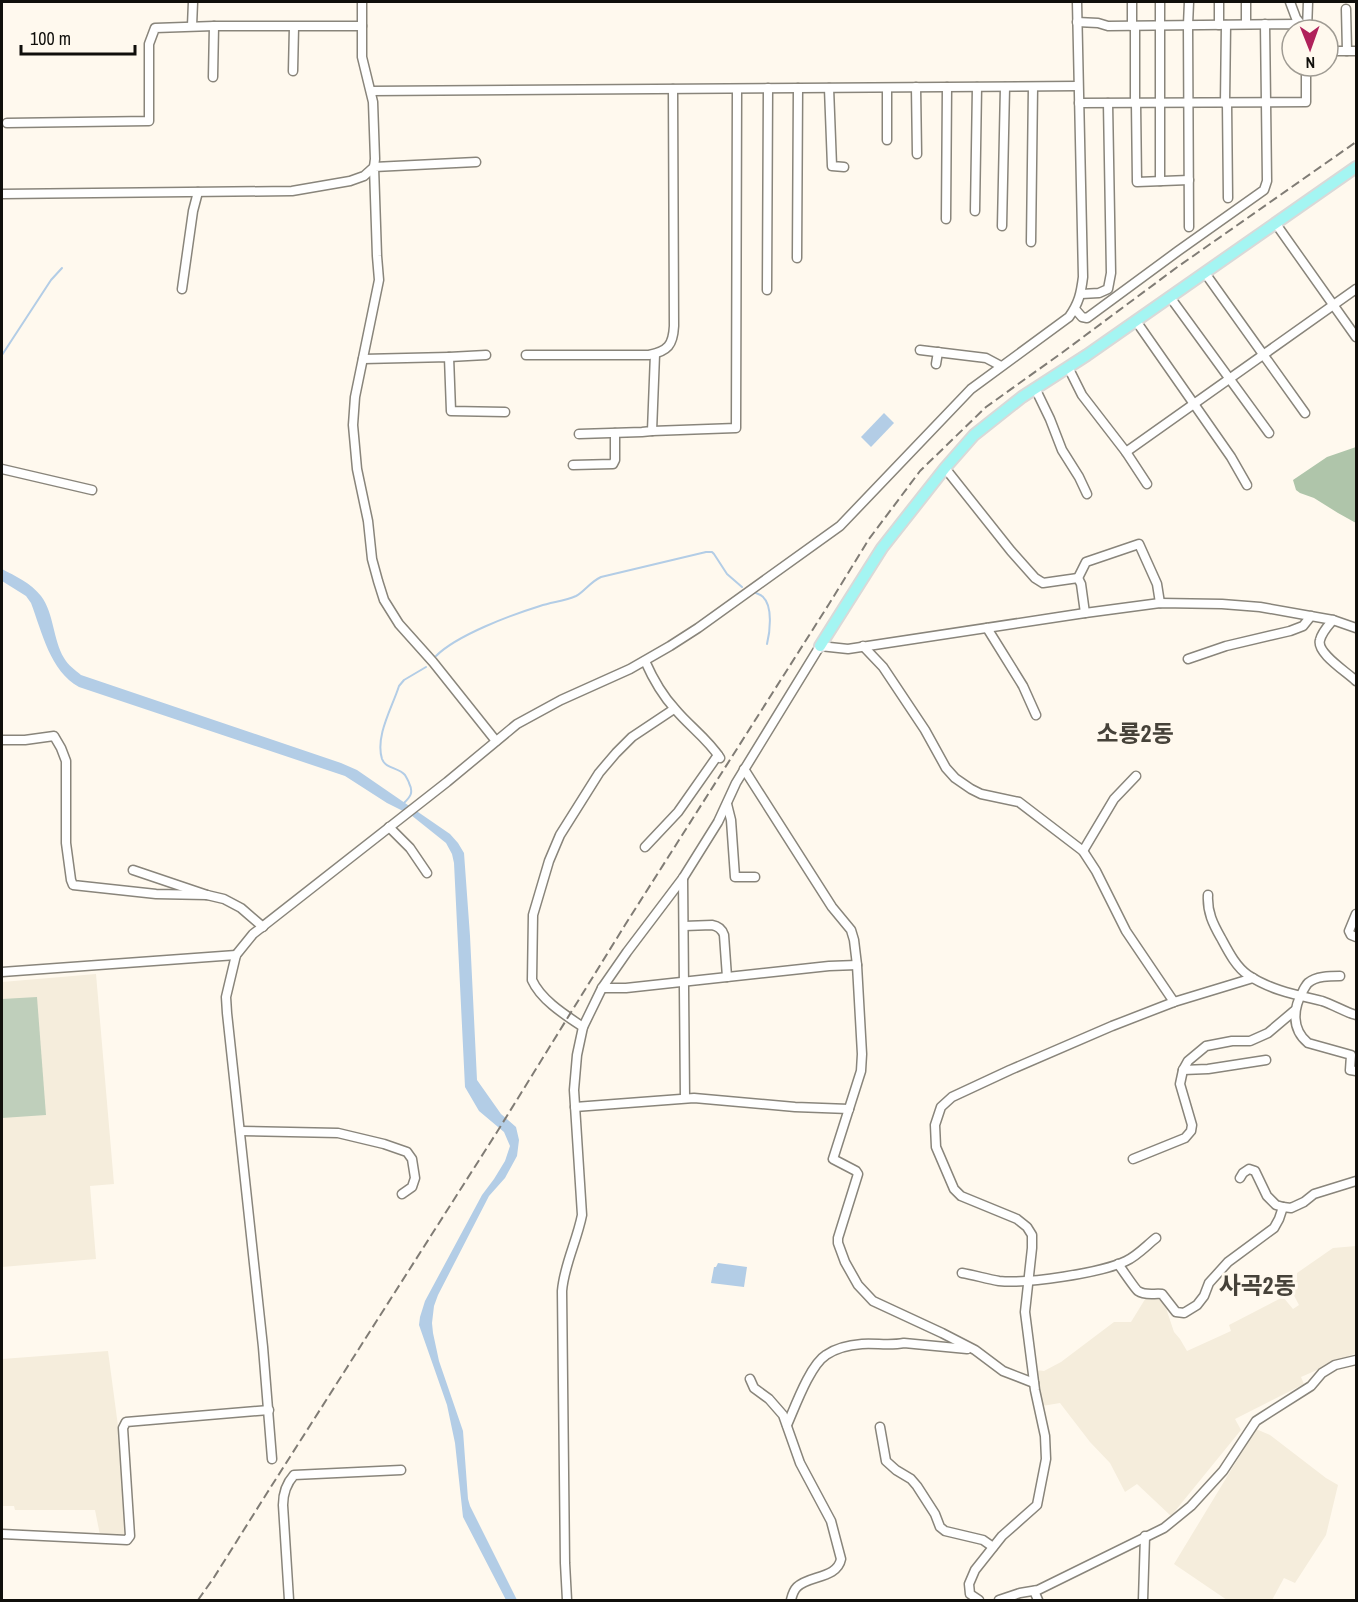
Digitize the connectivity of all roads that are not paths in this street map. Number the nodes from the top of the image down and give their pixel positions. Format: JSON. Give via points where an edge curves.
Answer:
{"nodes":[{"id":1,"x":193,"y":2,"type":"edge"},
{"id":2,"x":362,"y":2,"type":"edge"},
{"id":3,"x":1077,"y":2,"type":"edge"},
{"id":4,"x":1132,"y":2,"type":"edge"},
{"id":5,"x":1160,"y":2,"type":"edge"},
{"id":6,"x":1189,"y":2,"type":"edge"},
{"id":7,"x":1219,"y":2,"type":"edge"},
{"id":8,"x":1246,"y":2,"type":"edge"},
{"id":9,"x":1290,"y":2,"type":"edge"},
{"id":10,"x":1308,"y":2,"type":"edge"},
{"id":11,"x":1346,"y":9,"type":"dead end"},
{"id":12,"x":1296,"y":18,"type":"edge"},
{"id":13,"x":1306,"y":18,"type":"edge"},
{"id":14,"x":1077,"y":22,"type":"junction"},
{"id":15,"x":1246,"y":24,"type":"junction"},
{"id":16,"x":1265,"y":24,"type":"junction"},
{"id":17,"x":1188,"y":25,"type":"junction"},
{"id":18,"x":1222,"y":25,"type":"junction"},
{"id":19,"x":192,"y":26,"type":"junction"},
{"id":20,"x":214,"y":26,"type":"junction"},
{"id":21,"x":362,"y":26,"type":"junction"},
{"id":22,"x":1133,"y":26,"type":"junction"},
{"id":23,"x":1160,"y":26,"type":"junction"},
{"id":24,"x":1280,"y":26,"type":"edge"},
{"id":25,"x":294,"y":27,"type":"junction"},
{"id":26,"x":1352,"y":51,"type":"edge"},
{"id":27,"x":293,"y":70,"type":"dead end"},
{"id":28,"x":213,"y":77,"type":"dead end"},
{"id":29,"x":1306,"y":78,"type":"edge"},
{"id":30,"x":1078,"y":86,"type":"junction"},
{"id":31,"x":916,"y":87,"type":"junction"},
{"id":32,"x":947,"y":87,"type":"junction"},
{"id":33,"x":977,"y":87,"type":"junction"},
{"id":34,"x":1005,"y":87,"type":"junction"},
{"id":35,"x":1033,"y":87,"type":"junction"},
{"id":36,"x":768,"y":88,"type":"junction"},
{"id":37,"x":798,"y":88,"type":"junction"},
{"id":38,"x":829,"y":88,"type":"junction"},
{"id":39,"x":887,"y":88,"type":"junction"},
{"id":40,"x":674,"y":89,"type":"junction"},
{"id":41,"x":737,"y":89,"type":"junction"},
{"id":42,"x":371,"y":91,"type":"junction"},
{"id":43,"x":1079,"y":103,"type":"junction"},
{"id":44,"x":1108,"y":103,"type":"junction"},
{"id":45,"x":1136,"y":103,"type":"junction"},
{"id":46,"x":1160,"y":103,"type":"junction"},
{"id":47,"x":1188,"y":103,"type":"junction"},
{"id":48,"x":1226,"y":103,"type":"junction"},
{"id":49,"x":1266,"y":103,"type":"junction"},
{"id":50,"x":7,"y":123,"type":"dead end"},
{"id":51,"x":887,"y":140,"type":"dead end"},
{"id":52,"x":917,"y":154,"type":"dead end"},
{"id":53,"x":476,"y":162,"type":"dead end"},
{"id":54,"x":374,"y":167,"type":"junction"},
{"id":55,"x":844,"y":167,"type":"dead end"},
{"id":56,"x":1356,"y":170,"type":"edge"},
{"id":57,"x":1188,"y":180,"type":"junction"},
{"id":58,"x":1160,"y":181,"type":"junction"},
{"id":59,"x":198,"y":192,"type":"junction"},
{"id":60,"x":2,"y":194,"type":"edge"},
{"id":61,"x":1228,"y":198,"type":"dead end"},
{"id":62,"x":975,"y":212,"type":"dead end"},
{"id":63,"x":946,"y":219,"type":"dead end"},
{"id":64,"x":1276,"y":224,"type":"junction"},
{"id":65,"x":1002,"y":226,"type":"dead end"},
{"id":66,"x":1189,"y":227,"type":"dead end"},
{"id":67,"x":1031,"y":242,"type":"dead end"},
{"id":68,"x":797,"y":258,"type":"dead end"},
{"id":69,"x":1205,"y":273,"type":"junction"},
{"id":70,"x":182,"y":289,"type":"dead end"},
{"id":71,"x":1356,"y":289,"type":"edge"},
{"id":72,"x":767,"y":290,"type":"dead end"},
{"id":73,"x":1082,"y":294,"type":"junction"},
{"id":74,"x":1170,"y":297,"type":"junction"},
{"id":75,"x":1334,"y":305,"type":"junction"},
{"id":76,"x":1075,"y":309,"type":"junction"},
{"id":77,"x":1136,"y":321,"type":"junction"},
{"id":78,"x":1356,"y":337,"type":"edge"},
{"id":79,"x":921,"y":350,"type":"dead end"},
{"id":80,"x":938,"y":352,"type":"junction"},
{"id":81,"x":655,"y":354,"type":"junction"},
{"id":82,"x":486,"y":355,"type":"dead end"},
{"id":83,"x":526,"y":355,"type":"dead end"},
{"id":84,"x":1264,"y":355,"type":"junction"},
{"id":85,"x":449,"y":357,"type":"junction"},
{"id":86,"x":363,"y":359,"type":"junction"},
{"id":87,"x":936,"y":364,"type":"dead end"},
{"id":88,"x":1001,"y":366,"type":"junction"},
{"id":89,"x":1068,"y":367,"type":"junction"},
{"id":90,"x":1229,"y":379,"type":"junction"},
{"id":91,"x":1035,"y":388,"type":"junction"},
{"id":92,"x":1194,"y":404,"type":"junction"},
{"id":93,"x":506,"y":412,"type":"dead end"},
{"id":94,"x":1305,"y":413,"type":"dead end"},
{"id":95,"x":652,"y":430,"type":"junction"},
{"id":96,"x":615,"y":433,"type":"junction"},
{"id":97,"x":1269,"y":433,"type":"dead end"},
{"id":98,"x":579,"y":434,"type":"dead end"},
{"id":99,"x":1126,"y":452,"type":"junction"},
{"id":100,"x":573,"y":465,"type":"dead end"},
{"id":101,"x":945,"y":468,"type":"junction"},
{"id":102,"x":2,"y":469,"type":"edge"},
{"id":103,"x":1147,"y":484,"type":"dead end"},
{"id":104,"x":1247,"y":485,"type":"dead end"},
{"id":105,"x":92,"y":490,"type":"dead end"},
{"id":106,"x":1087,"y":494,"type":"dead end"},
{"id":107,"x":1078,"y":579,"type":"junction"},
{"id":108,"x":1160,"y":603,"type":"junction"},
{"id":109,"x":1085,"y":613,"type":"junction"},
{"id":110,"x":1311,"y":616,"type":"junction"},
{"id":111,"x":1333,"y":620,"type":"junction"},
{"id":112,"x":987,"y":628,"type":"junction"},
{"id":113,"x":1356,"y":628,"type":"edge"},
{"id":114,"x":820,"y":646,"type":"junction"},
{"id":115,"x":863,"y":646,"type":"junction"},
{"id":116,"x":1188,"y":659,"type":"dead end"},
{"id":117,"x":645,"y":661,"type":"junction"},
{"id":118,"x":1356,"y":681,"type":"edge"},
{"id":119,"x":674,"y":709,"type":"junction"},
{"id":120,"x":1036,"y":715,"type":"dead end"},
{"id":121,"x":2,"y":740,"type":"edge"},
{"id":122,"x":496,"y":741,"type":"junction"},
{"id":123,"x":744,"y":770,"type":"junction"},
{"id":124,"x":1136,"y":776,"type":"dead end"},
{"id":125,"x":726,"y":804,"type":"junction"},
{"id":126,"x":389,"y":827,"type":"junction"},
{"id":127,"x":645,"y":847,"type":"dead end"},
{"id":128,"x":1083,"y":851,"type":"junction"},
{"id":129,"x":133,"y":870,"type":"dead end"},
{"id":130,"x":427,"y":873,"type":"dead end"},
{"id":131,"x":754,"y":877,"type":"dead end"},
{"id":132,"x":683,"y":878,"type":"junction"},
{"id":133,"x":207,"y":895,"type":"junction"},
{"id":134,"x":1208,"y":895,"type":"dead end"},
{"id":135,"x":1356,"y":914,"type":"edge"},
{"id":136,"x":684,"y":926,"type":"junction"},
{"id":137,"x":263,"y":927,"type":"junction"},
{"id":138,"x":1356,"y":937,"type":"edge"},
{"id":139,"x":236,"y":955,"type":"junction"},
{"id":140,"x":857,"y":965,"type":"junction"},
{"id":141,"x":2,"y":972,"type":"edge"},
{"id":142,"x":1340,"y":976,"type":"dead end"},
{"id":143,"x":727,"y":977,"type":"junction"},
{"id":144,"x":1253,"y":978,"type":"junction"},
{"id":145,"x":685,"y":981,"type":"junction"},
{"id":146,"x":602,"y":988,"type":"junction"},
{"id":147,"x":1300,"y":996,"type":"junction"},
{"id":148,"x":1174,"y":1002,"type":"junction"},
{"id":149,"x":1294,"y":1011,"type":"junction"},
{"id":150,"x":1356,"y":1015,"type":"edge"},
{"id":151,"x":583,"y":1027,"type":"junction"},
{"id":152,"x":1266,"y":1060,"type":"dead end"},
{"id":153,"x":1183,"y":1070,"type":"junction"},
{"id":154,"x":1356,"y":1071,"type":"edge"},
{"id":155,"x":685,"y":1098,"type":"junction"},
{"id":156,"x":575,"y":1107,"type":"junction"},
{"id":157,"x":849,"y":1109,"type":"junction"},
{"id":158,"x":240,"y":1131,"type":"junction"},
{"id":159,"x":1133,"y":1159,"type":"dead end"},
{"id":160,"x":1240,"y":1178,"type":"dead end"},
{"id":161,"x":1356,"y":1181,"type":"edge"},
{"id":162,"x":402,"y":1194,"type":"dead end"},
{"id":163,"x":1283,"y":1207,"type":"junction"},
{"id":164,"x":1156,"y":1238,"type":"dead end"},
{"id":165,"x":1118,"y":1264,"type":"junction"},
{"id":166,"x":962,"y":1273,"type":"dead end"},
{"id":167,"x":1029,"y":1280,"type":"junction"},
{"id":168,"x":975,"y":1350,"type":"junction"},
{"id":169,"x":1356,"y":1360,"type":"edge"},
{"id":170,"x":750,"y":1379,"type":"dead end"},
{"id":171,"x":1034,"y":1383,"type":"junction"},
{"id":172,"x":269,"y":1410,"type":"junction"},
{"id":173,"x":787,"y":1425,"type":"junction"},
{"id":174,"x":880,"y":1427,"type":"dead end"},
{"id":175,"x":272,"y":1459,"type":"dead end"},
{"id":176,"x":400,"y":1470,"type":"dead end"},
{"id":177,"x":2,"y":1534,"type":"edge"},
{"id":178,"x":1145,"y":1536,"type":"junction"},
{"id":179,"x":993,"y":1547,"type":"junction"},
{"id":180,"x":1034,"y":1591,"type":"junction"},
{"id":181,"x":289,"y":1600,"type":"edge"},
{"id":182,"x":567,"y":1600,"type":"edge"},
{"id":183,"x":791,"y":1600,"type":"edge"},
{"id":184,"x":979,"y":1600,"type":"edge"},
{"id":185,"x":999,"y":1600,"type":"edge"},
{"id":186,"x":1038,"y":1600,"type":"edge"},
{"id":187,"x":1143,"y":1600,"type":"edge"}],
"edges":[{"from":1,"to":19,"type":"street"},
{"from":2,"to":21,"type":"street"},
{"from":3,"to":14,"type":"street"},
{"from":4,"to":22,"type":"street"},
{"from":5,"to":23,"type":"street"},
{"from":6,"to":17,"type":"street"},
{"from":7,"to":18,"type":"street"},
{"from":8,"to":15,"type":"street"},
{"from":9,"to":12,"type":"street"},
{"from":10,"to":13,"type":"street"},
{"from":11,"to":26,"type":"street"},
{"from":14,"to":22,"type":"street"},
{"from":14,"to":30,"type":"street"},
{"from":15,"to":16,"type":"street"},
{"from":15,"to":18,"type":"street"},
{"from":16,"to":24,"type":"street"},
{"from":16,"to":49,"type":"street"},
{"from":17,"to":18,"type":"street"},
{"from":17,"to":23,"type":"street"},
{"from":17,"to":47,"type":"street"},
{"from":18,"to":48,"type":"street"},
{"from":19,"to":20,"type":"street"},
{"from":19,"to":50,"type":"street","via":[[155,28],[149,44],[149,121]]},
{"from":20,"to":25,"type":"street"},
{"from":20,"to":28,"type":"street"},
{"from":21,"to":25,"type":"street"},
{"from":21,"to":42,"type":"street","via":[[362,57]]},
{"from":22,"to":23,"type":"street"},
{"from":22,"to":45,"type":"street"},
{"from":23,"to":46,"type":"street"},
{"from":25,"to":27,"type":"street"},
{"from":29,"to":49,"type":"street","via":[[1306,102]]},
{"from":30,"to":35,"type":"street"},
{"from":30,"to":43,"type":"street"},
{"from":31,"to":32,"type":"street"},
{"from":31,"to":39,"type":"street"},
{"from":31,"to":52,"type":"street"},
{"from":32,"to":33,"type":"street"},
{"from":32,"to":63,"type":"street"},
{"from":33,"to":34,"type":"street"},
{"from":33,"to":62,"type":"street"},
{"from":34,"to":35,"type":"street"},
{"from":34,"to":65,"type":"street"},
{"from":35,"to":67,"type":"street"},
{"from":36,"to":37,"type":"street"},
{"from":36,"to":41,"type":"street"},
{"from":36,"to":72,"type":"street"},
{"from":37,"to":38,"type":"street"},
{"from":37,"to":68,"type":"street"},
{"from":38,"to":39,"type":"street"},
{"from":38,"to":55,"type":"street","via":[[832,166]]},
{"from":39,"to":51,"type":"street"},
{"from":40,"to":41,"type":"street"},
{"from":40,"to":42,"type":"street"},
{"from":40,"to":81,"type":"street","via":[[674,336],[668,347]]},
{"from":41,"to":95,"type":"street","via":[[736,428]]},
{"from":42,"to":54,"type":"street"},
{"from":43,"to":44,"type":"street"},
{"from":43,"to":73,"type":"street"},
{"from":44,"to":45,"type":"street"},
{"from":44,"to":73,"type":"street","via":[[1111,273],[1108,289]]},
{"from":45,"to":46,"type":"street"},
{"from":45,"to":58,"type":"street","via":[[1137,182]]},
{"from":46,"to":47,"type":"street"},
{"from":46,"to":58,"type":"street"},
{"from":47,"to":48,"type":"street"},
{"from":47,"to":57,"type":"street"},
{"from":48,"to":49,"type":"street"},
{"from":48,"to":61,"type":"street"},
{"from":49,"to":76,"type":"street","via":[[1264,190],[1087,318]]},
{"from":53,"to":54,"type":"street"},
{"from":54,"to":59,"type":"street","via":[[350,181],[292,191]]},
{"from":54,"to":86,"type":"street","via":[[379,280]]},
{"from":56,"to":64,"type":"main road"},
{"from":57,"to":58,"type":"street"},
{"from":57,"to":66,"type":"street"},
{"from":59,"to":60,"type":"street"},
{"from":59,"to":70,"type":"street"},
{"from":64,"to":69,"type":"main road"},
{"from":64,"to":75,"type":"street"},
{"from":69,"to":74,"type":"main road"},
{"from":69,"to":84,"type":"street"},
{"from":71,"to":75,"type":"street"},
{"from":73,"to":76,"type":"street"},
{"from":74,"to":77,"type":"main road"},
{"from":74,"to":90,"type":"street"},
{"from":75,"to":78,"type":"street"},
{"from":75,"to":84,"type":"street"},
{"from":76,"to":88,"type":"street"},
{"from":77,"to":89,"type":"main road"},
{"from":77,"to":92,"type":"street"},
{"from":79,"to":80,"type":"street"},
{"from":80,"to":87,"type":"street"},
{"from":80,"to":88,"type":"street","via":[[986,358]]},
{"from":81,"to":83,"type":"street"},
{"from":81,"to":95,"type":"street"},
{"from":82,"to":85,"type":"street"},
{"from":84,"to":90,"type":"street"},
{"from":84,"to":94,"type":"street"},
{"from":85,"to":86,"type":"street"},
{"from":85,"to":93,"type":"street","via":[[451,411]]},
{"from":86,"to":122,"type":"street","via":[[353,426],[372,560],[384,600],[399,624]]},
{"from":88,"to":117,"type":"street","via":[[971,389],[840,526],[698,628]]},
{"from":89,"to":91,"type":"main road"},
{"from":89,"to":99,"type":"street","via":[[1082,395]]},
{"from":90,"to":92,"type":"street"},
{"from":90,"to":97,"type":"street"},
{"from":91,"to":101,"type":"main road","via":[[974,435]]},
{"from":91,"to":106,"type":"street","via":[[1062,450]]},
{"from":92,"to":99,"type":"street"},
{"from":92,"to":104,"type":"street"},
{"from":95,"to":96,"type":"street"},
{"from":96,"to":98,"type":"street"},
{"from":96,"to":100,"type":"street","via":[[613,464]]},
{"from":99,"to":103,"type":"street"},
{"from":101,"to":107,"type":"street","via":[[1035,578],[1043,583]]},
{"from":101,"to":114,"type":"main road","via":[[882,548]]},
{"from":102,"to":105,"type":"street"},
{"from":107,"to":108,"type":"street","via":[[1086,562],[1139,544],[1157,584]]},
{"from":107,"to":109,"type":"street"},
{"from":108,"to":109,"type":"street"},
{"from":108,"to":110,"type":"street","via":[[1260,607]]},
{"from":109,"to":112,"type":"street"},
{"from":110,"to":111,"type":"street"},
{"from":110,"to":116,"type":"street","via":[[1303,626],[1290,632]]},
{"from":111,"to":113,"type":"street"},
{"from":111,"to":118,"type":"street","via":[[1319,640],[1322,651]]},
{"from":112,"to":115,"type":"street"},
{"from":112,"to":120,"type":"street"},
{"from":114,"to":115,"type":"street"},
{"from":114,"to":123,"type":"street"},
{"from":115,"to":128,"type":"street","via":[[883,668],[955,778],[981,794],[1019,802]]},
{"from":117,"to":119,"type":"street"},
{"from":117,"to":122,"type":"street","via":[[536,713]]},
{"from":119,"to":127,"type":"street","via":[[719,756],[678,812]]},
{"from":119,"to":151,"type":"street","via":[[632,737],[599,773],[560,835],[533,915],[532,980],[545,998]]},
{"from":121,"to":133,"type":"street","via":[[54,736],[61,748],[66,761],[66,843],[73,885]]},
{"from":122,"to":126,"type":"street"},
{"from":123,"to":125,"type":"street"},
{"from":123,"to":140,"type":"street","via":[[832,908],[851,930]]},
{"from":124,"to":128,"type":"street","via":[[1114,799]]},
{"from":125,"to":131,"type":"street","via":[[731,820],[735,877]]},
{"from":125,"to":132,"type":"street"},
{"from":126,"to":130,"type":"street"},
{"from":126,"to":137,"type":"street"},
{"from":128,"to":148,"type":"street","via":[[1126,931]]},
{"from":129,"to":133,"type":"street"},
{"from":132,"to":136,"type":"street"},
{"from":132,"to":146,"type":"street"},
{"from":133,"to":137,"type":"street","via":[[224,898]]},
{"from":134,"to":144,"type":"street","via":[[1211,920],[1231,957]]},
{"from":135,"to":138,"type":"street","via":[[1349,931]]},
{"from":136,"to":143,"type":"street","via":[[712,925],[722,930]]},
{"from":136,"to":145,"type":"street"},
{"from":137,"to":139,"type":"street"},
{"from":139,"to":141,"type":"street"},
{"from":139,"to":158,"type":"street","via":[[226,997]]},
{"from":140,"to":143,"type":"street"},
{"from":140,"to":157,"type":"street","via":[[862,1054]]},
{"from":142,"to":147,"type":"street","via":[[1320,977],[1307,983]]},
{"from":143,"to":145,"type":"street"},
{"from":144,"to":147,"type":"street"},
{"from":144,"to":148,"type":"street"},
{"from":145,"to":146,"type":"street"},
{"from":145,"to":155,"type":"street"},
{"from":146,"to":151,"type":"street"},
{"from":147,"to":149,"type":"street"},
{"from":147,"to":150,"type":"street"},
{"from":148,"to":167,"type":"street","via":[[1010,1070],[952,1097],[941,1107],[935,1125],[936,1147],[954,1189],[1027,1227],[1032,1235]]},
{"from":149,"to":153,"type":"street","via":[[1268,1033],[1250,1041],[1206,1046]]},
{"from":149,"to":154,"type":"street","via":[[1295,1022],[1308,1043],[1351,1055],[1350,1070]]},
{"from":151,"to":156,"type":"street","via":[[577,1055]]},
{"from":152,"to":153,"type":"street"},
{"from":153,"to":159,"type":"street","via":[[1180,1084],[1191,1131],[1185,1138]]},
{"from":155,"to":156,"type":"street"},
{"from":155,"to":157,"type":"street"},
{"from":156,"to":182,"type":"street","via":[[582,1215],[563,1275],[562,1291]]},
{"from":157,"to":168,"type":"street","via":[[833,1159],[858,1174],[838,1238],[844,1262],[873,1301]]},
{"from":158,"to":162,"type":"street","via":[[338,1133],[407,1152],[415,1178]]},
{"from":158,"to":172,"type":"street"},
{"from":160,"to":163,"type":"street","via":[[1249,1169],[1255,1172],[1267,1196]]},
{"from":161,"to":163,"type":"street","via":[[1314,1194],[1291,1208]]},
{"from":163,"to":165,"type":"street","via":[[1274,1228],[1228,1262],[1209,1283],[1197,1305],[1184,1313],[1176,1312],[1162,1294],[1137,1291]]},
{"from":164,"to":165,"type":"street"},
{"from":165,"to":167,"type":"street"},
{"from":166,"to":167,"type":"street","via":[[1000,1281]]},
{"from":167,"to":171,"type":"street","via":[[1025,1312]]},
{"from":168,"to":171,"type":"street","via":[[1003,1371]]},
{"from":168,"to":173,"type":"street","via":[[904,1343],[845,1346],[821,1359]]},
{"from":169,"to":178,"type":"street","via":[[1335,1365],[1311,1386],[1256,1421],[1223,1471],[1191,1506],[1164,1528]]},
{"from":170,"to":173,"type":"street","via":[[754,1388],[783,1414]]},
{"from":171,"to":179,"type":"street","via":[[1046,1459],[1037,1505]]},
{"from":172,"to":175,"type":"street"},
{"from":172,"to":177,"type":"street","via":[[126,1422],[123,1428],[130,1536],[127,1539]]},
{"from":173,"to":183,"type":"street","via":[[800,1462],[831,1521],[841,1559],[832,1571],[799,1585]]},
{"from":174,"to":179,"type":"street","via":[[886,1461],[917,1486],[940,1527],[983,1540]]},
{"from":176,"to":181,"type":"street","via":[[294,1475],[287,1483],[283,1505]]},
{"from":178,"to":180,"type":"street"},
{"from":178,"to":187,"type":"street"},
{"from":179,"to":184,"type":"street","via":[[969,1584],[970,1593]]},
{"from":180,"to":185,"type":"street"},
{"from":180,"to":186,"type":"street"}]}
